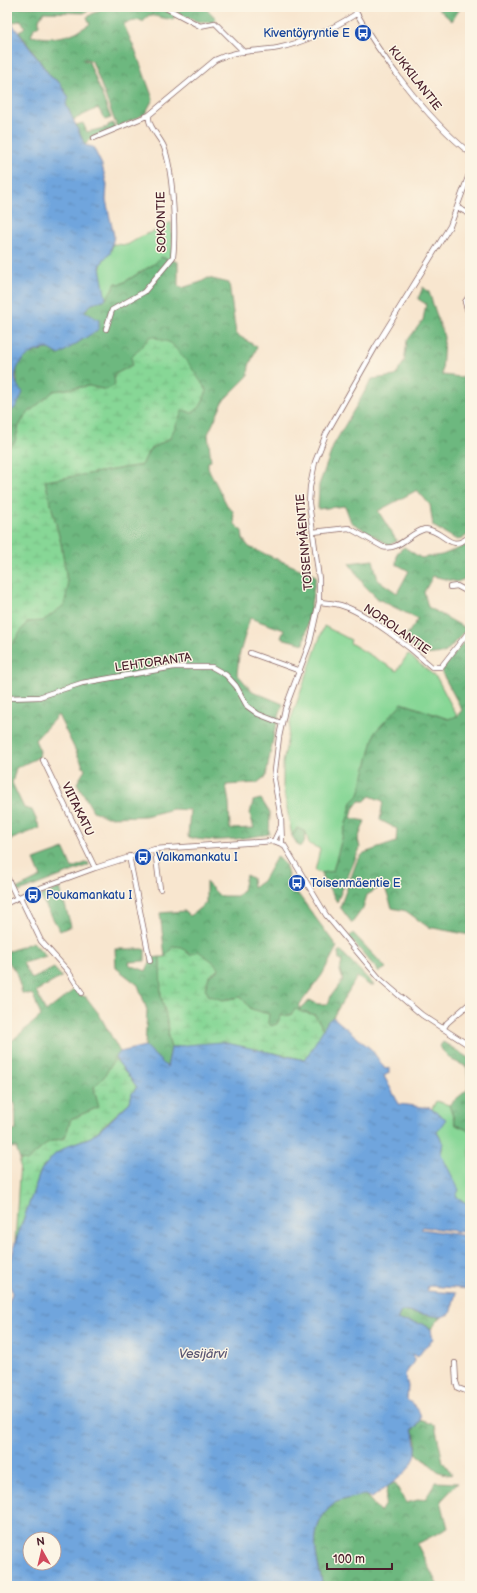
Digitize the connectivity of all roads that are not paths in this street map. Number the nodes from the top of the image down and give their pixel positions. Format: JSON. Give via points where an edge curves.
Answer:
{"nodes":[{"id":1,"x":164,"y":7,"type":"edge"},
{"id":2,"x":353,"y":7,"type":"edge"},
{"id":3,"x":356,"y":14,"type":"junction"},
{"id":4,"x":243,"y":51,"type":"junction"},
{"id":5,"x":149,"y":115,"type":"junction"},
{"id":6,"x":94,"y":138,"type":"dead end"},
{"id":7,"x":470,"y":153,"type":"edge"},
{"id":8,"x":470,"y":172,"type":"edge"},
{"id":9,"x":458,"y":208,"type":"junction"},
{"id":10,"x":470,"y":214,"type":"edge"},
{"id":11,"x":470,"y":295,"type":"edge"},
{"id":12,"x":470,"y":318,"type":"edge"},
{"id":13,"x":106,"y":329,"type":"dead end"},
{"id":14,"x":313,"y":532,"type":"junction"},
{"id":15,"x":470,"y":536,"type":"edge"},
{"id":16,"x":450,"y":587,"type":"dead end"},
{"id":17,"x":470,"y":593,"type":"edge"},
{"id":18,"x":319,"y":602,"type":"junction"},
{"id":19,"x":470,"y":630,"type":"edge"},
{"id":20,"x":250,"y":653,"type":"dead end"},
{"id":21,"x":300,"y":671,"type":"junction"},
{"id":22,"x":7,"y":698,"type":"edge"},
{"id":23,"x":281,"y":723,"type":"junction"},
{"id":24,"x":43,"y":760,"type":"dead end"},
{"id":25,"x":281,"y":824,"type":"junction"},
{"id":26,"x":274,"y":841,"type":"junction"},
{"id":27,"x":282,"y":844,"type":"junction"},
{"id":28,"x":155,"y":849,"type":"junction"},
{"id":29,"x":129,"y":856,"type":"junction"},
{"id":30,"x":95,"y":868,"type":"junction"},
{"id":31,"x":7,"y":877,"type":"edge"},
{"id":32,"x":160,"y":889,"type":"dead end"},
{"id":33,"x":19,"y":897,"type":"junction"},
{"id":34,"x":7,"y":903,"type":"edge"},
{"id":35,"x":150,"y":961,"type":"dead end"},
{"id":36,"x":82,"y":993,"type":"dead end"},
{"id":37,"x":470,"y":1003,"type":"edge"},
{"id":38,"x":443,"y":1029,"type":"junction"},
{"id":39,"x":470,"y":1046,"type":"edge"},
{"id":40,"x":455,"y":1364,"type":"dead end"},
{"id":41,"x":470,"y":1390,"type":"edge"}],
"edges":[{"from":1,"to":4,"type":"street","via":[[200,26],[215,23]]},
{"from":2,"to":3,"type":"street","name":"KUKKILANTIE"},
{"from":3,"to":4,"type":"street","via":[[326,32],[278,48]]},
{"from":3,"to":7,"type":"street","name":"KUKKILANTIE","via":[[406,86],[440,126]]},
{"from":4,"to":5,"type":"street","via":[[215,60]]},
{"from":5,"to":6,"type":"street"},
{"from":5,"to":13,"type":"street","name":"SOKONTIE","via":[[150,123],[164,147],[169,167],[173,257],[144,292],[112,310]]},
{"from":8,"to":9,"type":"street","name":"TOISENMÄENTIE"},
{"from":9,"to":10,"type":"street"},
{"from":9,"to":14,"type":"street","name":"TOISENMÄENTIE","via":[[450,226],[376,346],[320,446],[310,487],[309,503]]},
{"from":11,"to":12,"type":"street","via":[[465,302]]},
{"from":14,"to":15,"type":"street","via":[[349,528],[388,549],[425,529],[456,544],[463,543]]},
{"from":14,"to":18,"type":"street","name":"TOISENMÄENTIE"},
{"from":16,"to":17,"type":"street","via":[[458,586]]},
{"from":18,"to":19,"type":"street","name":"NOROLANTIE","via":[[331,602],[349,608],[398,640],[432,668],[441,666]]},
{"from":18,"to":21,"type":"street","name":"TOISENMÄENTIE"},
{"from":20,"to":21,"type":"street"},
{"from":21,"to":23,"type":"street","name":"TOISENMÄENTIE"},
{"from":22,"to":23,"type":"street","name":"LEHTORANTA","via":[[39,697],[82,683],[174,667],[212,667],[226,675],[236,686],[247,706],[258,714]]},
{"from":23,"to":25,"type":"street","name":"TOISENMÄENTIE","via":[[274,779]]},
{"from":24,"to":30,"type":"street","name":"VIITAKATU"},
{"from":25,"to":26,"type":"street"},
{"from":25,"to":27,"type":"street","name":"TOISENMÄENTIE"},
{"from":26,"to":27,"type":"street"},
{"from":26,"to":28,"type":"street"},
{"from":27,"to":38,"type":"street","via":[[326,915],[366,963],[395,993]]},
{"from":28,"to":29,"type":"street"},
{"from":28,"to":32,"type":"street"},
{"from":29,"to":30,"type":"street"},
{"from":29,"to":35,"type":"street"},
{"from":30,"to":33,"type":"street"},
{"from":31,"to":33,"type":"street"},
{"from":33,"to":34,"type":"street"},
{"from":33,"to":36,"type":"street","via":[[40,941],[68,971]]},
{"from":37,"to":38,"type":"street"},
{"from":38,"to":39,"type":"street"},
{"from":40,"to":41,"type":"street","via":[[458,1388]]}]}
